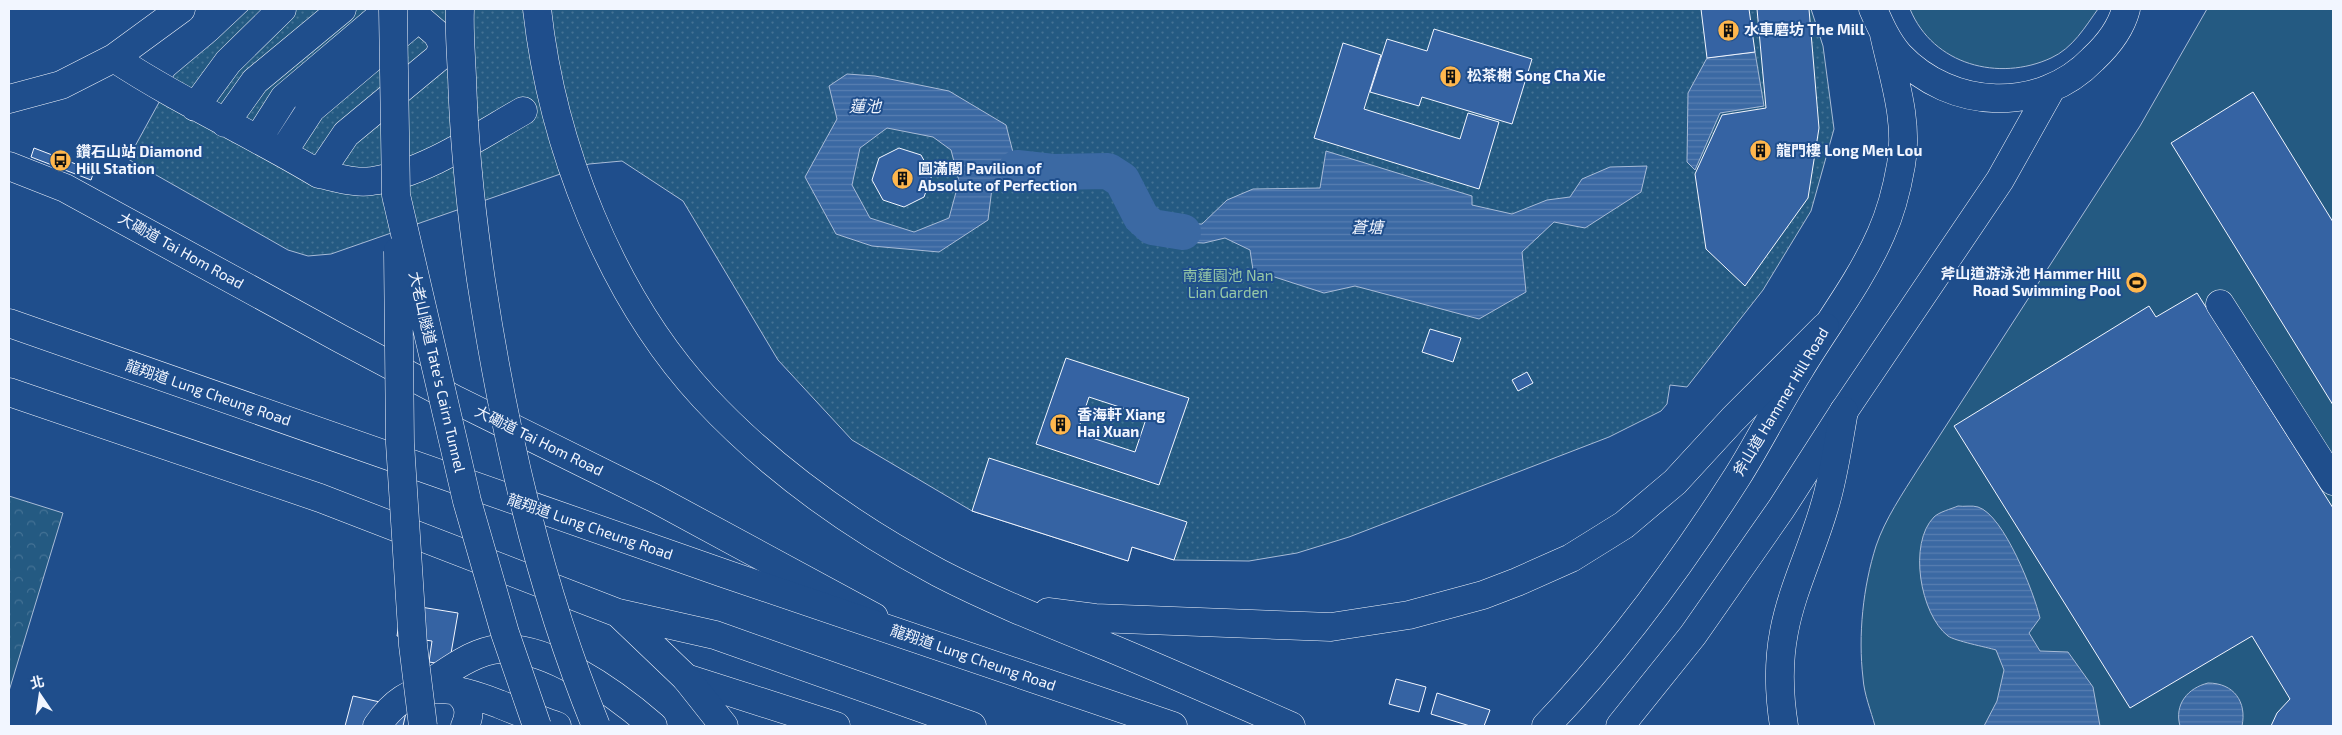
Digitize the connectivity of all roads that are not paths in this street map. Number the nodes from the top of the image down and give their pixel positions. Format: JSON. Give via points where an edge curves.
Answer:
{"nodes":[{"id":1,"x":181,"y":9,"type":"edge"},
{"id":2,"x":282,"y":9,"type":"edge"},
{"id":3,"x":342,"y":9,"type":"edge"},
{"id":4,"x":389,"y":9,"type":"edge"},
{"id":5,"x":393,"y":9,"type":"edge"},
{"id":6,"x":460,"y":9,"type":"edge"},
{"id":7,"x":537,"y":9,"type":"edge"},
{"id":8,"x":1873,"y":9,"type":"edge"},
{"id":9,"x":2126,"y":9,"type":"edge"},
{"id":10,"x":414,"y":13,"type":"edge"},
{"id":11,"x":1884,"y":34,"type":"junction"},
{"id":12,"x":114,"y":58,"type":"junction"},
{"id":13,"x":2051,"y":89,"type":"junction"},
{"id":14,"x":9,"y":99,"type":"edge"},
{"id":15,"x":195,"y":107,"type":"junction"},
{"id":16,"x":523,"y":111,"type":"dead end"},
{"id":17,"x":225,"y":123,"type":"junction"},
{"id":18,"x":258,"y":140,"type":"junction"},
{"id":19,"x":283,"y":152,"type":"junction"},
{"id":20,"x":9,"y":166,"type":"edge"},
{"id":21,"x":319,"y":174,"type":"junction"},
{"id":22,"x":396,"y":194,"type":"junction"},
{"id":23,"x":2220,"y":304,"type":"dead end"},
{"id":24,"x":9,"y":323,"type":"edge"},
{"id":25,"x":1826,"y":327,"type":"junction"},
{"id":26,"x":9,"y":392,"type":"edge"},
{"id":27,"x":1844,"y":411,"type":"junction"},
{"id":28,"x":2333,"y":482,"type":"edge"},
{"id":29,"x":1017,"y":609,"type":"junction"},
{"id":30,"x":618,"y":614,"type":"junction"},
{"id":31,"x":908,"y":636,"type":"junction"},
{"id":32,"x":686,"y":678,"type":"junction"},
{"id":33,"x":448,"y":688,"type":"junction"},
{"id":34,"x":415,"y":693,"type":"junction"},
{"id":35,"x":377,"y":726,"type":"edge"},
{"id":36,"x":423,"y":726,"type":"edge"},
{"id":37,"x":464,"y":726,"type":"edge"},
{"id":38,"x":537,"y":726,"type":"edge"},
{"id":39,"x":557,"y":726,"type":"edge"},
{"id":40,"x":596,"y":726,"type":"edge"},
{"id":41,"x":653,"y":726,"type":"edge"},
{"id":42,"x":724,"y":726,"type":"edge"},
{"id":43,"x":836,"y":726,"type":"edge"},
{"id":44,"x":972,"y":726,"type":"edge"},
{"id":45,"x":1173,"y":726,"type":"edge"},
{"id":46,"x":1292,"y":726,"type":"edge"},
{"id":47,"x":1546,"y":726,"type":"edge"},
{"id":48,"x":1620,"y":726,"type":"edge"},
{"id":49,"x":1784,"y":726,"type":"edge"}],
"edges":[{"from":1,"to":12,"type":"main road"},
{"from":2,"to":15,"type":"main road","via":[[228,62]]},
{"from":3,"to":17,"type":"main road","via":[[256,81]]},
{"from":4,"to":18,"type":"main road","via":[[284,98]]},
{"from":5,"to":22,"type":"main road","name":"大老山隧道 Tate's Cairn Tunnel","bridge":true},
{"from":6,"to":40,"type":"main road","bridge":true,"via":[[468,184],[493,360],[521,490],[559,627]]},
{"from":7,"to":29,"type":"main road","via":[[548,79],[569,161],[595,224],[642,314],[682,371],[703,396],[796,481],[864,529],[940,573]]},
{"from":8,"to":11,"type":"main road"},
{"from":9,"to":13,"type":"main road","via":[[2107,45],[2082,71]]},
{"from":10,"to":19,"type":"main road","via":[[311,109]]},
{"from":10,"to":21,"type":"main road","via":[[437,34],[442,45],[439,57],[346,134]]},
{"from":11,"to":13,"type":"main road","via":[[1917,72],[1959,93],[2006,100]]},
{"from":11,"to":25,"type":"main road","name":"斧山道 Hammer Hill Road","via":[[1903,117],[1902,162],[1894,200],[1881,234]]},
{"from":12,"to":14,"type":"main road","via":[[61,85]]},
{"from":12,"to":15,"type":"main road"},
{"from":13,"to":27,"type":"main road","via":[[2000,180]]},
{"from":15,"to":17,"type":"main road"},
{"from":16,"to":21,"type":"main road","via":[[436,160],[372,182]]},
{"from":17,"to":18,"type":"main road"},
{"from":18,"to":19,"type":"main road"},
{"from":19,"to":21,"type":"main road"},
{"from":20,"to":31,"type":"main road","name":"大磡道 Tai Hom Road","via":[[65,188],[341,340],[662,502]]},
{"from":22,"to":36,"type":"main road","bridge":true,"via":[[400,443],[413,645]]},
{"from":22,"to":38,"type":"main road","name":"大老山隧道 Tate's Cairn Tunnel","bridge":true,"via":[[466,500]]},
{"from":23,"to":28,"type":"main road"},
{"from":24,"to":31,"type":"main road","name":"龍翔道 Lung Cheung Road"},
{"from":25,"to":29,"type":"main road","via":[[1675,482],[1624,525],[1572,558],[1483,595],[1409,614],[1331,627],[1095,618]]},
{"from":25,"to":47,"type":"main road","name":"斧山道 Hammer Hill Road","via":[[1738,475],[1696,538],[1601,662]]},
{"from":26,"to":30,"type":"main road","via":[[320,498]]},
{"from":27,"to":48,"type":"main road","via":[[1781,509],[1693,635]]},
{"from":27,"to":49,"type":"main road","via":[[1825,507],[1784,631],[1780,665]]},
{"from":29,"to":46,"type":"main road"},
{"from":30,"to":32,"type":"main road"},
{"from":30,"to":44,"type":"main road","via":[[715,635]]},
{"from":31,"to":45,"type":"main road","name":"龍翔道 Lung Cheung Road"},
{"from":32,"to":42,"type":"main road"},
{"from":32,"to":43,"type":"main road"},
{"from":33,"to":34,"type":"main road"},
{"from":33,"to":37,"type":"main road","via":[[456,690],[467,702],[468,718]]},
{"from":33,"to":39,"type":"main road","via":[[465,691]]},
{"from":34,"to":35,"type":"main road","via":[[400,701]]},
{"from":34,"to":41,"type":"main road","via":[[477,655],[499,649],[523,650],[581,674],[607,689]]}]}
